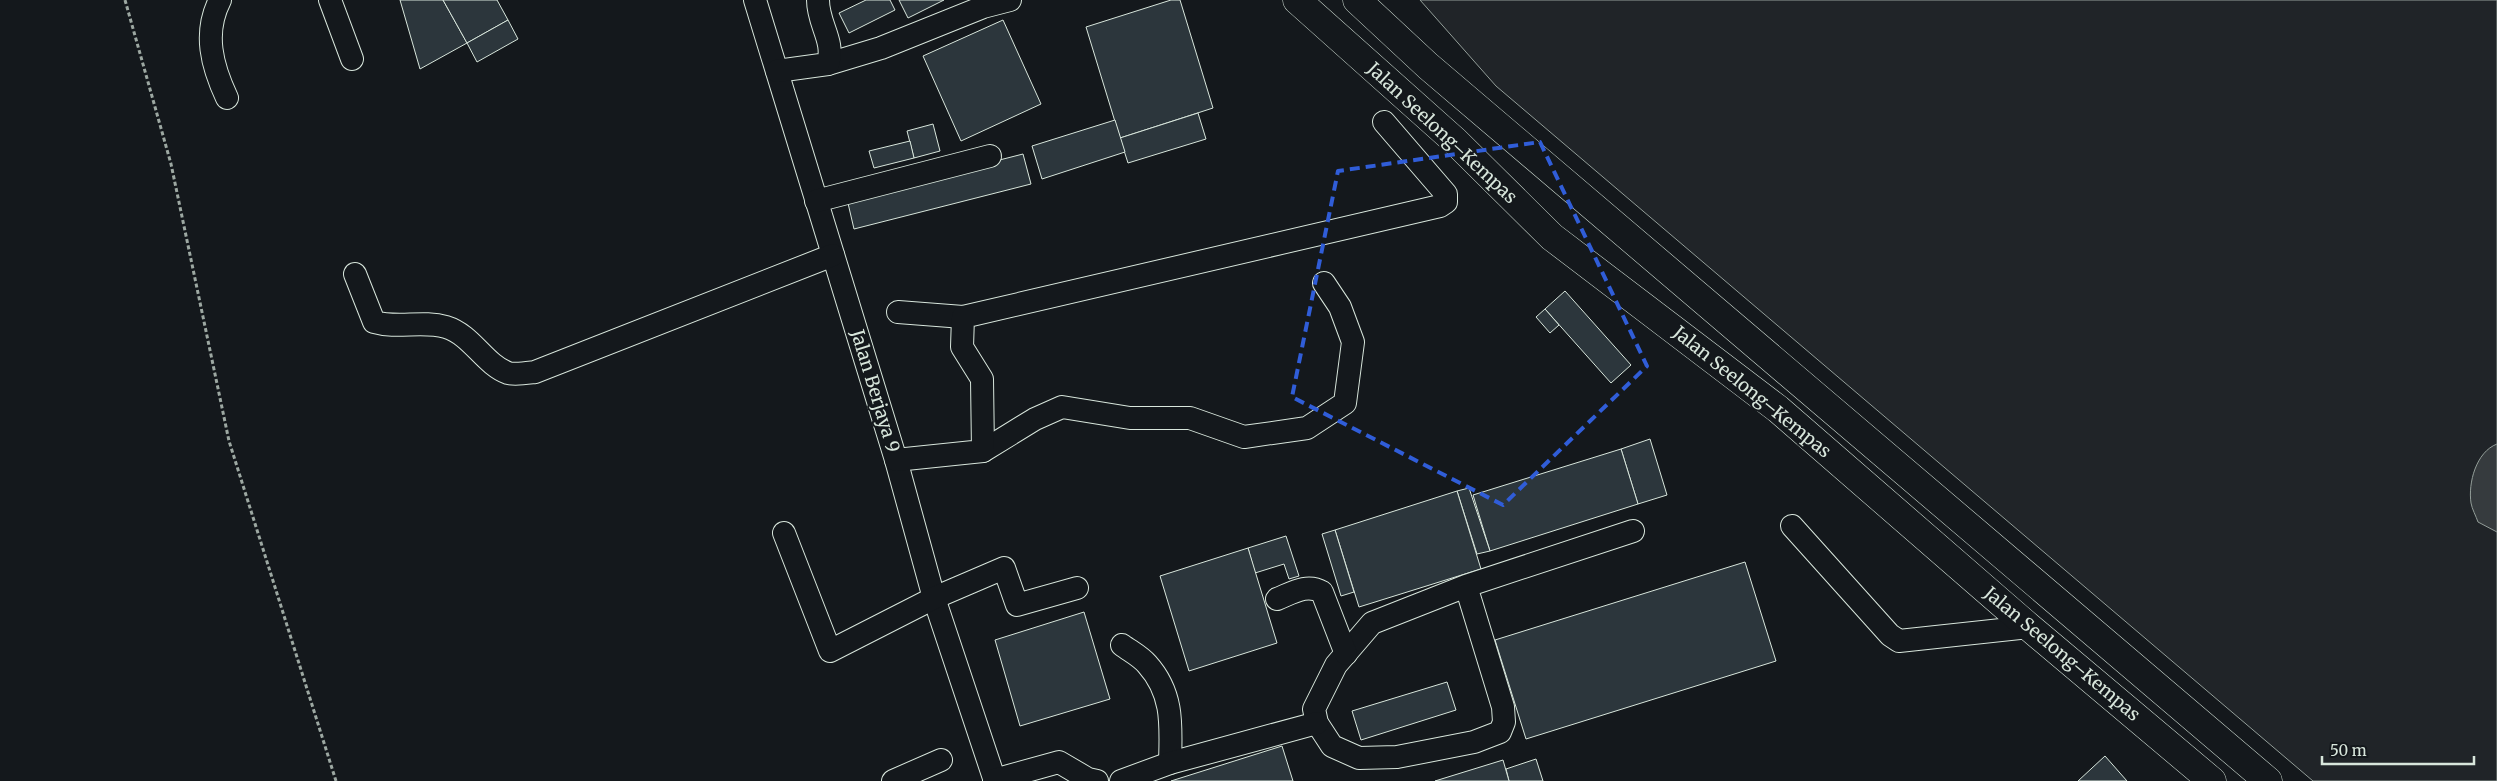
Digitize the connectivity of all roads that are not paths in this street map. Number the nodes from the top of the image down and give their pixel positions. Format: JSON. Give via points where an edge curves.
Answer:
{"nodes":[{"id":1,"x":220,"y":0,"type":"edge"},
{"id":2,"x":330,"y":0,"type":"edge"},
{"id":3,"x":755,"y":0,"type":"edge"},
{"id":4,"x":818,"y":0,"type":"edge"},
{"id":5,"x":1010,"y":0,"type":"edge"},
{"id":6,"x":1297,"y":0,"type":"edge"},
{"id":7,"x":1357,"y":0,"type":"edge"},
{"id":8,"x":352,"y":59,"type":"dead end"},
{"id":9,"x":828,"y":64,"type":"junction"},
{"id":10,"x":777,"y":71,"type":"junction"},
{"id":11,"x":227,"y":98,"type":"dead end"},
{"id":12,"x":1384,"y":122,"type":"dead end"},
{"id":13,"x":990,"y":156,"type":"dead end"},
{"id":14,"x":816,"y":201,"type":"junction"},
{"id":15,"x":833,"y":255,"type":"junction"},
{"id":16,"x":355,"y":274,"type":"dead end"},
{"id":17,"x":1324,"y":283,"type":"dead end"},
{"id":18,"x":898,"y":312,"type":"dead end"},
{"id":19,"x":963,"y":318,"type":"junction"},
{"id":20,"x":983,"y":451,"type":"junction"},
{"id":21,"x":896,"y":460,"type":"junction"},
{"id":22,"x":1792,"y":526,"type":"dead end"},
{"id":23,"x":1633,"y":531,"type":"dead end"},
{"id":24,"x":784,"y":533,"type":"dead end"},
{"id":25,"x":1466,"y":586,"type":"junction"},
{"id":26,"x":1077,"y":588,"type":"dead end"},
{"id":27,"x":934,"y":598,"type":"junction"},
{"id":28,"x":1277,"y":599,"type":"dead end"},
{"id":29,"x":2029,"y":627,"type":"junction"},
{"id":30,"x":1122,"y":645,"type":"dead end"},
{"id":31,"x":1346,"y":654,"type":"junction"},
{"id":32,"x":1317,"y":724,"type":"junction"},
{"id":33,"x":941,"y":760,"type":"dead end"},
{"id":34,"x":1170,"y":764,"type":"junction"},
{"id":35,"x":1048,"y":773,"type":"edge"},
{"id":36,"x":994,"y":780,"type":"edge"},
{"id":37,"x":894,"y":781,"type":"edge"},
{"id":38,"x":1097,"y":781,"type":"edge"},
{"id":39,"x":1121,"y":781,"type":"edge"},
{"id":40,"x":2212,"y":781,"type":"edge"},
{"id":41,"x":2268,"y":781,"type":"edge"}],
"edges":[{"from":1,"to":11,"type":"street","via":[[212,14],[211,42],[215,72]]},
{"from":2,"to":8,"type":"street"},
{"from":3,"to":10,"type":"street","name":"Jalan Berjaya 9"},
{"from":4,"to":9,"type":"street","via":[[818,11],[832,50]]},
{"from":5,"to":9,"type":"street"},
{"from":6,"to":29,"type":"main road","name":"Jalan Seelong–Kempas","via":[[1455,141],[1552,237],[1778,409]]},
{"from":7,"to":41,"type":"main road","name":"Jalan Seelong–Kempas","via":[[1428,66]]},
{"from":9,"to":10,"type":"street"},
{"from":10,"to":14,"type":"street","name":"Jalan Berjaya 9"},
{"from":12,"to":19,"type":"street","via":[[1446,194],[1446,202]]},
{"from":13,"to":14,"type":"street"},
{"from":14,"to":15,"type":"street","name":"Jalan Berjaya 9"},
{"from":15,"to":16,"type":"street","via":[[535,372],[509,373],[448,327],[416,322],[390,326],[374,322]]},
{"from":15,"to":21,"type":"street","name":"Jalan Berjaya 9"},
{"from":17,"to":20,"type":"street","via":[[1340,307],[1353,342],[1345,403],[1307,428],[1244,438],[1190,418],[1130,418],[1062,407]]},
{"from":18,"to":19,"type":"street"},
{"from":19,"to":20,"type":"street","via":[[962,347],[982,379]]},
{"from":20,"to":21,"type":"street"},
{"from":21,"to":27,"type":"street","name":"Jalan Berjaya 9"},
{"from":22,"to":29,"type":"street","via":[[1890,635],[1899,641]]},
{"from":23,"to":25,"type":"street"},
{"from":24,"to":27,"type":"street","via":[[830,651]]},
{"from":25,"to":31,"type":"street","via":[[1372,623]]},
{"from":25,"to":32,"type":"street","via":[[1503,707],[1504,722],[1500,732],[1474,742],[1397,757],[1358,758],[1332,746]]},
{"from":26,"to":27,"type":"street","via":[[1017,605],[1004,568]]},
{"from":27,"to":36,"type":"street","name":"Jalan Berjaya 9"},
{"from":28,"to":31,"type":"street","via":[[1305,587],[1322,592]]},
{"from":29,"to":40,"type":"main road","name":"Jalan Seelong–Kempas"},
{"from":30,"to":34,"type":"street","via":[[1146,663],[1160,685],[1170,710]]},
{"from":31,"to":32,"type":"street","via":[[1336,665],[1314,709]]},
{"from":32,"to":34,"type":"street"},
{"from":33,"to":37,"type":"street"},
{"from":34,"to":39,"type":"street"},
{"from":35,"to":36,"type":"street"},
{"from":35,"to":38,"type":"street","via":[[1059,762]]}]}
